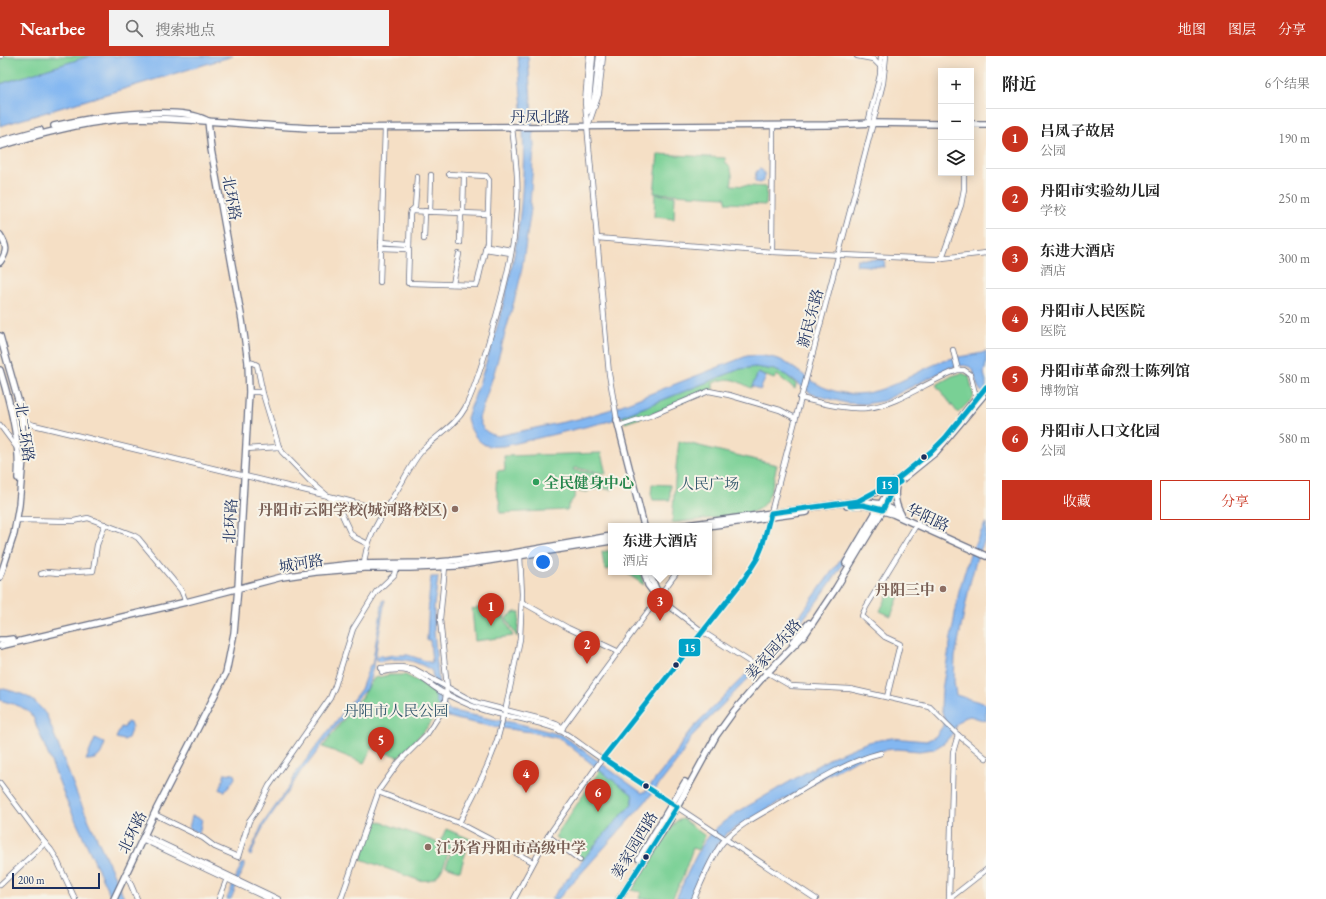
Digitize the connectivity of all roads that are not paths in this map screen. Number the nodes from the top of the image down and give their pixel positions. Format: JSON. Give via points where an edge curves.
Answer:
{"nodes":[{"id":1,"x":589,"y":56,"type":"edge"},
{"id":2,"x":593,"y":56,"type":"edge"},
{"id":3,"x":599,"y":56,"type":"edge"},
{"id":4,"x":603,"y":56,"type":"edge"},
{"id":5,"x":857,"y":56,"type":"edge"},
{"id":6,"x":881,"y":56,"type":"edge"},
{"id":7,"x":886,"y":56,"type":"edge"},
{"id":8,"x":874,"y":57,"type":"edge"},
{"id":9,"x":880,"y":66,"type":"junction"},
{"id":10,"x":208,"y":121,"type":"junction"},
{"id":11,"x":871,"y":123,"type":"junction"},
{"id":12,"x":938,"y":124,"type":"edge"},
{"id":13,"x":974,"y":124,"type":"edge"},
{"id":14,"x":986,"y":124,"type":"edge"},
{"id":15,"x":773,"y":126,"type":"junction"},
{"id":16,"x":588,"y":127,"type":"junction"},
{"id":17,"x":385,"y":128,"type":"junction"},
{"id":18,"x":512,"y":128,"type":"junction"},
{"id":19,"x":0,"y":141,"type":"edge"},
{"id":20,"x":0,"y":146,"type":"edge"},
{"id":21,"x":449,"y":174,"type":"dead end"},
{"id":22,"x":431,"y":175,"type":"dead end"},
{"id":23,"x":464,"y":175,"type":"junction"},
{"id":24,"x":417,"y":176,"type":"dead end"},
{"id":25,"x":964,"y":176,"type":"edge"},
{"id":26,"x":411,"y":211,"type":"junction"},
{"id":27,"x":427,"y":212,"type":"junction"},
{"id":28,"x":462,"y":213,"type":"junction"},
{"id":29,"x":488,"y":214,"type":"junction"},
{"id":30,"x":0,"y":235,"type":"edge"},
{"id":31,"x":597,"y":238,"type":"junction"},
{"id":32,"x":424,"y":239,"type":"dead end"},
{"id":33,"x":381,"y":242,"type":"junction"},
{"id":34,"x":460,"y":243,"type":"dead end"},
{"id":35,"x":409,"y":247,"type":"junction"},
{"id":36,"x":486,"y":247,"type":"junction"},
{"id":37,"x":381,"y":248,"type":"junction"},
{"id":38,"x":511,"y":252,"type":"junction"},
{"id":39,"x":772,"y":252,"type":"junction"},
{"id":40,"x":986,"y":253,"type":"edge"},
{"id":41,"x":459,"y":254,"type":"dead end"},
{"id":42,"x":838,"y":254,"type":"junction"},
{"id":43,"x":942,"y":258,"type":"junction"},
{"id":44,"x":0,"y":262,"type":"edge"},
{"id":45,"x":380,"y":282,"type":"dead end"},
{"id":46,"x":453,"y":284,"type":"junction"},
{"id":47,"x":0,"y":336,"type":"edge"},
{"id":48,"x":953,"y":350,"type":"dead end"},
{"id":49,"x":248,"y":362,"type":"junction"},
{"id":50,"x":958,"y":369,"type":"junction"},
{"id":51,"x":0,"y":370,"type":"edge"},
{"id":52,"x":986,"y":386,"type":"edge"},
{"id":53,"x":249,"y":392,"type":"junction"},
{"id":54,"x":263,"y":394,"type":"junction"},
{"id":55,"x":801,"y":396,"type":"junction"},
{"id":56,"x":981,"y":396,"type":"edge"},
{"id":57,"x":21,"y":410,"type":"junction"},
{"id":58,"x":795,"y":418,"type":"junction"},
{"id":59,"x":618,"y":423,"type":"junction"},
{"id":60,"x":0,"y":425,"type":"edge"},
{"id":61,"x":279,"y":447,"type":"junction"},
{"id":62,"x":17,"y":448,"type":"junction"},
{"id":63,"x":246,"y":449,"type":"junction"},
{"id":64,"x":244,"y":476,"type":"junction"},
{"id":65,"x":896,"y":483,"type":"junction"},
{"id":66,"x":329,"y":497,"type":"junction"},
{"id":67,"x":858,"y":501,"type":"junction"},
{"id":68,"x":882,"y":507,"type":"junction"},
{"id":69,"x":384,"y":511,"type":"junction"},
{"id":70,"x":902,"y":514,"type":"junction"},
{"id":71,"x":770,"y":516,"type":"junction"},
{"id":72,"x":17,"y":520,"type":"junction"},
{"id":73,"x":643,"y":523,"type":"edge"},
{"id":74,"x":706,"y":523,"type":"edge"},
{"id":75,"x":917,"y":523,"type":"junction"},
{"id":76,"x":105,"y":524,"type":"junction"},
{"id":77,"x":712,"y":525,"type":"edge"},
{"id":78,"x":608,"y":537,"type":"edge"},
{"id":79,"x":608,"y":541,"type":"edge"},
{"id":80,"x":368,"y":544,"type":"junction"},
{"id":81,"x":984,"y":554,"type":"edge"},
{"id":82,"x":520,"y":556,"type":"junction"},
{"id":83,"x":365,"y":566,"type":"junction"},
{"id":84,"x":396,"y":567,"type":"junction"},
{"id":85,"x":445,"y":567,"type":"junction"},
{"id":86,"x":0,"y":568,"type":"edge"},
{"id":87,"x":41,"y":574,"type":"dead end"},
{"id":88,"x":645,"y":575,"type":"edge"},
{"id":89,"x":650,"y":575,"type":"edge"},
{"id":90,"x":675,"y":575,"type":"edge"},
{"id":91,"x":0,"y":577,"type":"edge"},
{"id":92,"x":238,"y":587,"type":"junction"},
{"id":93,"x":659,"y":595,"type":"junction"},
{"id":94,"x":185,"y":600,"type":"junction"},
{"id":95,"x":522,"y":602,"type":"junction"},
{"id":96,"x":703,"y":632,"type":"junction"},
{"id":97,"x":0,"y":640,"type":"edge"},
{"id":98,"x":0,"y":646,"type":"edge"},
{"id":99,"x":618,"y":652,"type":"junction"},
{"id":100,"x":764,"y":671,"type":"junction"},
{"id":101,"x":447,"y":688,"type":"junction"},
{"id":102,"x":446,"y":694,"type":"junction"},
{"id":103,"x":887,"y":697,"type":"junction"},
{"id":104,"x":504,"y":715,"type":"junction"},
{"id":105,"x":562,"y":729,"type":"junction"},
{"id":106,"x":958,"y":735,"type":"junction"},
{"id":107,"x":881,"y":753,"type":"dead end"},
{"id":108,"x":986,"y":758,"type":"edge"},
{"id":109,"x":602,"y":759,"type":"junction"},
{"id":110,"x":0,"y":783,"type":"edge"},
{"id":111,"x":378,"y":792,"type":"junction"},
{"id":112,"x":675,"y":806,"type":"junction"},
{"id":113,"x":154,"y":814,"type":"junction"},
{"id":114,"x":459,"y":823,"type":"junction"},
{"id":115,"x":548,"y":836,"type":"junction"},
{"id":116,"x":143,"y":837,"type":"junction"},
{"id":117,"x":725,"y":839,"type":"junction"},
{"id":118,"x":45,"y":844,"type":"junction"},
{"id":119,"x":580,"y":860,"type":"dead end"},
{"id":120,"x":533,"y":862,"type":"junction"},
{"id":121,"x":986,"y":870,"type":"edge"},
{"id":122,"x":126,"y":872,"type":"junction"},
{"id":123,"x":228,"y":877,"type":"junction"},
{"id":124,"x":243,"y":884,"type":"junction"},
{"id":125,"x":0,"y":885,"type":"edge"},
{"id":126,"x":75,"y":899,"type":"edge"},
{"id":127,"x":114,"y":899,"type":"edge"},
{"id":128,"x":137,"y":899,"type":"edge"},
{"id":129,"x":219,"y":899,"type":"edge"},
{"id":130,"x":270,"y":899,"type":"edge"},
{"id":131,"x":278,"y":899,"type":"edge"},
{"id":132,"x":341,"y":899,"type":"edge"},
{"id":133,"x":514,"y":899,"type":"edge"},
{"id":134,"x":618,"y":899,"type":"edge"},
{"id":135,"x":694,"y":899,"type":"edge"},
{"id":136,"x":816,"y":899,"type":"edge"},
{"id":137,"x":949,"y":899,"type":"edge"}],
"edges":[{"from":1,"to":16,"type":"street","via":[[585,102]]},
{"from":2,"to":16,"type":"street"},
{"from":3,"to":16,"type":"street"},
{"from":4,"to":16,"type":"street","via":[[599,94]]},
{"from":5,"to":8,"type":"street"},
{"from":6,"to":9,"type":"street"},
{"from":7,"to":11,"type":"street","via":[[883,82]]},
{"from":8,"to":9,"type":"street"},
{"from":9,"to":11,"type":"street"},
{"from":10,"to":17,"type":"main road","name":"丹凤北路","via":[[308,128]]},
{"from":10,"to":19,"type":"main road","via":[[199,116],[173,113],[117,115],[64,124]]},
{"from":10,"to":20,"type":"main road","via":[[122,119],[49,131]]},
{"from":10,"to":49,"type":"main road","name":"北环路"},
{"from":11,"to":12,"type":"main road","name":"丹凤北路"},
{"from":11,"to":15,"type":"main road","name":"丹凤北路"},
{"from":11,"to":42,"type":"street","name":"新民东路"},
{"from":13,"to":14,"type":"main road"},
{"from":15,"to":16,"type":"main road","name":"丹凤北路"},
{"from":15,"to":39,"type":"street"},
{"from":16,"to":18,"type":"main road","name":"丹凤北路"},
{"from":16,"to":31,"type":"street"},
{"from":17,"to":18,"type":"main road","name":"丹凤北路"},
{"from":17,"to":33,"type":"street"},
{"from":18,"to":38,"type":"street","via":[[517,177]]},
{"from":21,"to":23,"type":"street"},
{"from":22,"to":27,"type":"street"},
{"from":23,"to":28,"type":"street"},
{"from":23,"to":29,"type":"street","via":[[488,178]]},
{"from":24,"to":26,"type":"street","via":[[415,207]]},
{"from":25,"to":43,"type":"street","via":[[962,205]]},
{"from":26,"to":27,"type":"street"},
{"from":26,"to":35,"type":"street"},
{"from":27,"to":28,"type":"street"},
{"from":27,"to":32,"type":"street"},
{"from":28,"to":29,"type":"street"},
{"from":28,"to":34,"type":"street"},
{"from":29,"to":36,"type":"street"},
{"from":30,"to":44,"type":"main road","via":[[6,250]]},
{"from":31,"to":39,"type":"street"},
{"from":31,"to":59,"type":"street","via":[[609,374]]},
{"from":33,"to":35,"type":"street"},
{"from":33,"to":37,"type":"street"},
{"from":35,"to":37,"type":"street"},
{"from":35,"to":46,"type":"street","via":[[408,282]]},
{"from":36,"to":38,"type":"street"},
{"from":36,"to":46,"type":"street","via":[[478,285]]},
{"from":37,"to":45,"type":"street"},
{"from":38,"to":69,"type":"street","via":[[506,283],[484,358],[464,409],[454,422],[420,453]]},
{"from":39,"to":42,"type":"street"},
{"from":40,"to":43,"type":"street"},
{"from":41,"to":46,"type":"street"},
{"from":42,"to":43,"type":"street"},
{"from":42,"to":55,"type":"street","name":"新民东路"},
{"from":47,"to":57,"type":"main road","name":"北二环路"},
{"from":48,"to":50,"type":"street"},
{"from":49,"to":53,"type":"main road","name":"北环路"},
{"from":49,"to":54,"type":"street","via":[[257,365]]},
{"from":50,"to":55,"type":"street","via":[[899,398],[867,408],[841,407]]},
{"from":50,"to":56,"type":"street","via":[[970,374],[974,393]]},
{"from":51,"to":62,"type":"main road","name":"北二环路","via":[[13,417]]},
{"from":52,"to":56,"type":"street"},
{"from":53,"to":54,"type":"street"},
{"from":53,"to":63,"type":"main road","name":"北环路"},
{"from":54,"to":61,"type":"street"},
{"from":55,"to":58,"type":"street","name":"新民东路"},
{"from":56,"to":65,"type":"main road","via":[[936,452]]},
{"from":57,"to":64,"type":"street","via":[[25,422],[34,425]]},
{"from":57,"to":72,"type":"main road","name":"北二环路","via":[[24,448]]},
{"from":58,"to":59,"type":"street","via":[[780,410],[709,391],[652,415]]},
{"from":58,"to":71,"type":"street","name":"新民东路"},
{"from":59,"to":73,"type":"main road"},
{"from":60,"to":62,"type":"street"},
{"from":61,"to":63,"type":"street"},
{"from":61,"to":66,"type":"street","via":[[310,481]]},
{"from":62,"to":86,"type":"main road","name":"北二环路","via":[[16,504],[8,548]]},
{"from":63,"to":64,"type":"main road","name":"北环路"},
{"from":64,"to":66,"type":"street"},
{"from":64,"to":92,"type":"main road","name":"北环路"},
{"from":65,"to":67,"type":"main road"},
{"from":65,"to":68,"type":"main road","name":"姜家园东路"},
{"from":65,"to":70,"type":"main road","via":[[895,499]]},
{"from":66,"to":69,"type":"street"},
{"from":66,"to":80,"type":"street","via":[[337,504],[354,537]]},
{"from":67,"to":68,"type":"main road"},
{"from":67,"to":71,"type":"main road"},
{"from":68,"to":70,"type":"main road","name":"华阳路"},
{"from":68,"to":71,"type":"main road","via":[[852,505]]},
{"from":68,"to":75,"type":"main road","name":"华阳路"},
{"from":68,"to":100,"type":"main road","name":"姜家园东路","via":[[836,588],[806,633]]},
{"from":69,"to":80,"type":"street"},
{"from":70,"to":75,"type":"main road","name":"华阳路"},
{"from":71,"to":74,"type":"main road"},
{"from":71,"to":77,"type":"main road"},
{"from":71,"to":96,"type":"street","name":"新民东路","via":[[757,558],[745,578]]},
{"from":72,"to":76,"type":"street","via":[[74,521],[88,518]]},
{"from":72,"to":91,"type":"main road","name":"北二环路"},
{"from":75,"to":81,"type":"main road","name":"华阳路"},
{"from":75,"to":103,"type":"street","via":[[862,616],[885,637],[900,644]]},
{"from":76,"to":87,"type":"street","via":[[97,545],[93,571]]},
{"from":76,"to":94,"type":"street","via":[[138,538],[181,590]]},
{"from":78,"to":83,"type":"main road","name":"城河路","via":[[508,554],[427,563]]},
{"from":79,"to":82,"type":"main road","name":"城河路"},
{"from":80,"to":83,"type":"street"},
{"from":82,"to":85,"type":"main road","name":"城河路"},
{"from":82,"to":95,"type":"street"},
{"from":83,"to":84,"type":"main road","name":"城河路"},
{"from":83,"to":92,"type":"main road","name":"城河路","via":[[282,577]]},
{"from":84,"to":85,"type":"main road","name":"城河路"},
{"from":84,"to":113,"type":"street","via":[[394,575],[376,592],[353,629],[330,698],[269,786],[249,821],[238,857]]},
{"from":85,"to":101,"type":"street","via":[[440,619]]},
{"from":88,"to":93,"type":"main road","via":[[648,585]]},
{"from":89,"to":93,"type":"main road"},
{"from":90,"to":93,"type":"street"},
{"from":92,"to":94,"type":"main road","name":"城河路"},
{"from":92,"to":113,"type":"main road","name":"北环路","via":[[234,634],[226,673]]},
{"from":93,"to":96,"type":"street"},
{"from":93,"to":99,"type":"street"},
{"from":94,"to":97,"type":"main road","name":"城河路","via":[[21,638]]},
{"from":94,"to":98,"type":"main road","name":"城河路"},
{"from":95,"to":99,"type":"street"},
{"from":95,"to":104,"type":"street","via":[[520,639]]},
{"from":96,"to":100,"type":"street"},
{"from":96,"to":109,"type":"street","name":"新民东路"},
{"from":99,"to":105,"type":"street"},
{"from":100,"to":103,"type":"street","via":[[791,686],[850,690]]},
{"from":100,"to":112,"type":"main road","name":"姜家园东路","via":[[718,727]]},
{"from":101,"to":102,"type":"street"},
{"from":101,"to":102,"type":"street","via":[[414,669],[401,667],[382,670],[412,672]]},
{"from":101,"to":104,"type":"street"},
{"from":102,"to":104,"type":"street","via":[[474,707]]},
{"from":102,"to":111,"type":"street","via":[[441,712],[427,734],[399,762]]},
{"from":103,"to":106,"type":"street","via":[[930,707]]},
{"from":104,"to":105,"type":"street"},
{"from":104,"to":114,"type":"street","via":[[482,779]]},
{"from":105,"to":109,"type":"street"},
{"from":106,"to":108,"type":"street"},
{"from":106,"to":137,"type":"street","via":[[953,752]]},
{"from":107,"to":117,"type":"street","via":[[818,781],[745,824]]},
{"from":109,"to":112,"type":"street"},
{"from":109,"to":115,"type":"street","name":"新民东路"},
{"from":110,"to":118,"type":"street"},
{"from":111,"to":114,"type":"street"},
{"from":111,"to":132,"type":"street"},
{"from":112,"to":117,"type":"street"},
{"from":112,"to":134,"type":"main road","name":"姜家园西路","via":[[624,884]]},
{"from":113,"to":116,"type":"main road","name":"北环路"},
{"from":114,"to":120,"type":"street"},
{"from":115,"to":119,"type":"street"},
{"from":115,"to":120,"type":"street","name":"新民东路"},
{"from":116,"to":122,"type":"main road","name":"北环路"},
{"from":116,"to":123,"type":"street"},
{"from":117,"to":135,"type":"street"},
{"from":117,"to":136,"type":"street"},
{"from":118,"to":125,"type":"street"},
{"from":118,"to":126,"type":"street","via":[[56,858]]},
{"from":120,"to":133,"type":"street","name":"新民东路"},
{"from":121,"to":137,"type":"street"},
{"from":122,"to":127,"type":"main road","name":"北环路"},
{"from":122,"to":128,"type":"street"},
{"from":123,"to":124,"type":"street"},
{"from":123,"to":129,"type":"street"},
{"from":124,"to":130,"type":"street"},
{"from":124,"to":131,"type":"street"}]}
